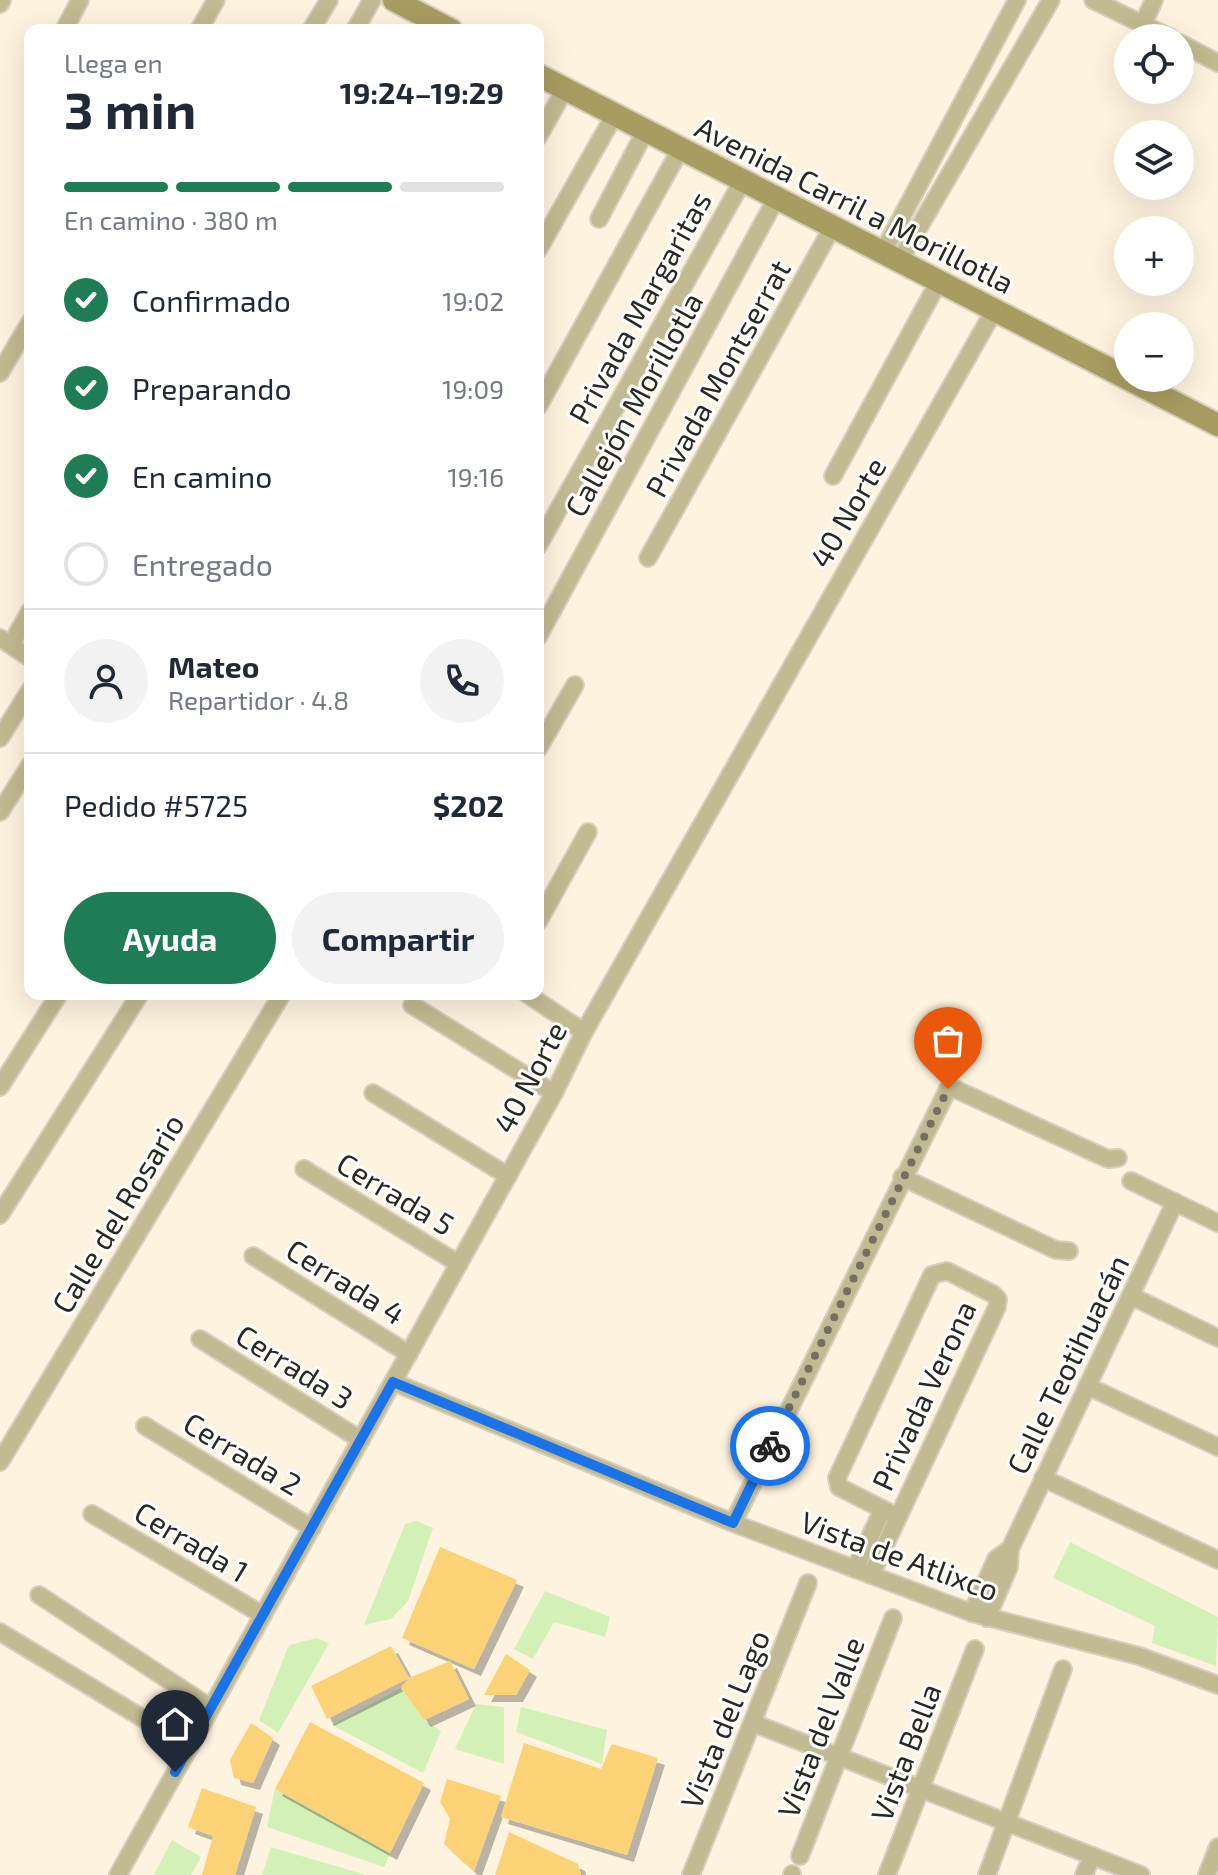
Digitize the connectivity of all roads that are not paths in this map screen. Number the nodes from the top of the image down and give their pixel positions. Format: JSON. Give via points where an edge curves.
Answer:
{"nodes":[{"id":1,"x":80,"y":0,"type":"edge"},
{"id":2,"x":216,"y":0,"type":"edge"},
{"id":3,"x":329,"y":0,"type":"edge"},
{"id":4,"x":372,"y":0,"type":"edge"},
{"id":5,"x":394,"y":0,"type":"edge"},
{"id":6,"x":1017,"y":0,"type":"edge"},
{"id":7,"x":1051,"y":0,"type":"edge"},
{"id":8,"x":1093,"y":0,"type":"edge"},
{"id":9,"x":1154,"y":0,"type":"edge"},
{"id":10,"x":67,"y":24,"type":"edge"},
{"id":11,"x":202,"y":24,"type":"edge"},
{"id":12,"x":315,"y":24,"type":"edge"},
{"id":13,"x":358,"y":24,"type":"edge"},
{"id":14,"x":440,"y":24,"type":"edge"},
{"id":15,"x":1143,"y":24,"type":"joint"},
{"id":16,"x":1194,"y":50,"type":"edge"},
{"id":17,"x":1218,"y":63,"type":"edge"},
{"id":18,"x":544,"y":78,"type":"edge"},
{"id":19,"x":565,"y":89,"type":"junction"},
{"id":20,"x":615,"y":114,"type":"junction"},
{"id":21,"x":544,"y":126,"type":"edge"},
{"id":22,"x":646,"y":130,"type":"junction"},
{"id":23,"x":681,"y":148,"type":"junction"},
{"id":24,"x":743,"y":180,"type":"junction"},
{"id":25,"x":777,"y":197,"type":"junction"},
{"id":26,"x":910,"y":201,"type":"junction"},
{"id":27,"x":927,"y":209,"type":"junction"},
{"id":28,"x":599,"y":219,"type":"dead end"},
{"id":29,"x":833,"y":226,"type":"junction"},
{"id":30,"x":544,"y":239,"type":"edge"},
{"id":31,"x":892,"y":256,"type":"junction"},
{"id":32,"x":939,"y":281,"type":"junction"},
{"id":33,"x":995,"y":309,"type":"junction"},
{"id":34,"x":24,"y":332,"type":"edge"},
{"id":35,"x":0,"y":373,"type":"edge"},
{"id":36,"x":544,"y":396,"type":"edge"},
{"id":37,"x":1218,"y":425,"type":"edge"},
{"id":38,"x":833,"y":476,"type":"dead end"},
{"id":39,"x":544,"y":535,"type":"edge"},
{"id":40,"x":648,"y":558,"type":"dead end"},
{"id":41,"x":24,"y":618,"type":"edge"},
{"id":42,"x":544,"y":626,"type":"edge"},
{"id":43,"x":5,"y":642,"type":"edge"},
{"id":44,"x":24,"y":654,"type":"edge"},
{"id":45,"x":575,"y":685,"type":"dead end"},
{"id":46,"x":24,"y":700,"type":"edge"},
{"id":47,"x":0,"y":738,"type":"edge"},
{"id":48,"x":544,"y":739,"type":"edge"},
{"id":49,"x":24,"y":774,"type":"edge"},
{"id":50,"x":0,"y":812,"type":"edge"},
{"id":51,"x":588,"y":832,"type":"dead end"},
{"id":52,"x":544,"y":911,"type":"edge"},
{"id":53,"x":55,"y":1000,"type":"edge"},
{"id":54,"x":136,"y":1000,"type":"edge"},
{"id":55,"x":278,"y":1000,"type":"edge"},
{"id":56,"x":536,"y":1000,"type":"edge"},
{"id":57,"x":412,"y":1005,"type":"dead end"},
{"id":58,"x":584,"y":1032,"type":"junction"},
{"id":59,"x":0,"y":1087,"type":"edge"},
{"id":60,"x":373,"y":1093,"type":"dead end"},
{"id":61,"x":554,"y":1093,"type":"junction"},
{"id":62,"x":1118,"y":1158,"type":"dead end"},
{"id":63,"x":304,"y":1169,"type":"dead end"},
{"id":64,"x":508,"y":1176,"type":"junction"},
{"id":65,"x":902,"y":1177,"type":"junction"},
{"id":66,"x":1131,"y":1181,"type":"dead end"},
{"id":67,"x":1175,"y":1202,"type":"junction"},
{"id":68,"x":0,"y":1215,"type":"edge"},
{"id":69,"x":1218,"y":1223,"type":"edge"},
{"id":70,"x":1069,"y":1251,"type":"dead end"},
{"id":71,"x":253,"y":1256,"type":"dead end"},
{"id":72,"x":459,"y":1264,"type":"junction"},
{"id":73,"x":1131,"y":1296,"type":"junction"},
{"id":74,"x":1218,"y":1338,"type":"edge"},
{"id":75,"x":200,"y":1339,"type":"dead end"},
{"id":76,"x":409,"y":1354,"type":"junction"},
{"id":77,"x":393,"y":1382,"type":"junction"},
{"id":78,"x":1087,"y":1386,"type":"junction"},
{"id":79,"x":145,"y":1426,"type":"dead end"},
{"id":80,"x":361,"y":1440,"type":"junction"},
{"id":81,"x":1218,"y":1447,"type":"edge"},
{"id":82,"x":0,"y":1462,"type":"edge"},
{"id":83,"x":1043,"y":1478,"type":"junction"},
{"id":84,"x":890,"y":1513,"type":"junction"},
{"id":85,"x":92,"y":1514,"type":"dead end"},
{"id":86,"x":733,"y":1523,"type":"junction"},
{"id":87,"x":312,"y":1528,"type":"junction"},
{"id":88,"x":1218,"y":1560,"type":"edge"},
{"id":89,"x":863,"y":1572,"type":"junction"},
{"id":90,"x":808,"y":1583,"type":"dead end"},
{"id":91,"x":39,"y":1595,"type":"dead end"},
{"id":92,"x":263,"y":1615,"type":"junction"},
{"id":93,"x":979,"y":1615,"type":"junction"},
{"id":94,"x":893,"y":1618,"type":"dead end"},
{"id":95,"x":0,"y":1632,"type":"edge"},
{"id":96,"x":975,"y":1649,"type":"dead end"},
{"id":97,"x":1063,"y":1669,"type":"dead end"},
{"id":98,"x":1218,"y":1685,"type":"edge"},
{"id":99,"x":211,"y":1708,"type":"junction"},
{"id":100,"x":753,"y":1723,"type":"junction"},
{"id":101,"x":190,"y":1747,"type":"junction"},
{"id":102,"x":839,"y":1757,"type":"junction"},
{"id":103,"x":920,"y":1789,"type":"junction"},
{"id":104,"x":1006,"y":1823,"type":"junction"},
{"id":105,"x":1218,"y":1847,"type":"edge"},
{"id":106,"x":800,"y":1856,"type":"dead end"},
{"id":107,"x":1092,"y":1856,"type":"junction"},
{"id":108,"x":1112,"y":1870,"type":"edge"},
{"id":109,"x":118,"y":1875,"type":"edge"},
{"id":110,"x":691,"y":1875,"type":"edge"},
{"id":111,"x":887,"y":1875,"type":"edge"},
{"id":112,"x":987,"y":1875,"type":"edge"},
{"id":113,"x":1084,"y":1875,"type":"edge"},
{"id":114,"x":1141,"y":1875,"type":"edge"},
{"id":115,"x":1207,"y":1875,"type":"edge"}],
"edges":[{"from":1,"to":10,"type":"street"},
{"from":2,"to":11,"type":"street"},
{"from":3,"to":12,"type":"street"},
{"from":4,"to":13,"type":"street"},
{"from":5,"to":14,"type":"street"},
{"from":6,"to":26,"type":"street"},
{"from":7,"to":27,"type":"street"},
{"from":8,"to":15,"type":"street"},
{"from":9,"to":15,"type":"street"},
{"from":16,"to":17,"type":"street"},
{"from":18,"to":19,"type":"street","name":"Avenida Carril a Morillotla"},
{"from":19,"to":20,"type":"street","name":"Avenida Carril a Morillotla"},
{"from":19,"to":21,"type":"street"},
{"from":20,"to":22,"type":"street","name":"Avenida Carril a Morillotla"},
{"from":20,"to":30,"type":"street"},
{"from":22,"to":23,"type":"street","name":"Avenida Carril a Morillotla"},
{"from":22,"to":28,"type":"street"},
{"from":23,"to":24,"type":"street","name":"Avenida Carril a Morillotla"},
{"from":23,"to":36,"type":"street"},
{"from":24,"to":25,"type":"street","name":"Avenida Carril a Morillotla"},
{"from":24,"to":39,"type":"street","name":"Privada Margaritas"},
{"from":25,"to":29,"type":"street","name":"Avenida Carril a Morillotla"},
{"from":25,"to":42,"type":"street","name":"Callejón Morillotla"},
{"from":26,"to":27,"type":"street"},
{"from":26,"to":31,"type":"street"},
{"from":27,"to":31,"type":"street"},
{"from":29,"to":31,"type":"street","name":"Avenida Carril a Morillotla"},
{"from":29,"to":40,"type":"street","name":"Privada Montserrat"},
{"from":31,"to":32,"type":"street","name":"Avenida Carril a Morillotla"},
{"from":32,"to":33,"type":"street","name":"Avenida Carril a Morillotla"},
{"from":32,"to":38,"type":"street"},
{"from":33,"to":37,"type":"street","name":"Avenida Carril a Morillotla"},
{"from":33,"to":58,"type":"street","name":"40 Norte"},
{"from":34,"to":35,"type":"street"},
{"from":41,"to":43,"type":"street"},
{"from":43,"to":44,"type":"street"},
{"from":45,"to":48,"type":"street"},
{"from":46,"to":47,"type":"street"},
{"from":49,"to":50,"type":"street"},
{"from":51,"to":52,"type":"street"},
{"from":53,"to":59,"type":"street"},
{"from":54,"to":68,"type":"street"},
{"from":55,"to":82,"type":"street","name":"Calle del Rosario"},
{"from":56,"to":58,"type":"street"},
{"from":57,"to":61,"type":"street"},
{"from":58,"to":61,"type":"street","name":"40 Norte"},
{"from":60,"to":64,"type":"street"},
{"from":61,"to":64,"type":"street","name":"40 Norte"},
{"from":62,"to":65,"type":"street","via":[[1108,1159],[948,1089]]},
{"from":63,"to":72,"type":"street","name":"Cerrada 5"},
{"from":64,"to":72,"type":"street","name":"40 Norte"},
{"from":65,"to":70,"type":"street","via":[[1056,1250]]},
{"from":65,"to":86,"type":"street"},
{"from":66,"to":67,"type":"street"},
{"from":67,"to":69,"type":"street"},
{"from":67,"to":73,"type":"street","name":"Calle Teotihuacán"},
{"from":71,"to":76,"type":"street","name":"Cerrada 4"},
{"from":72,"to":76,"type":"street","name":"40 Norte"},
{"from":73,"to":74,"type":"street"},
{"from":73,"to":78,"type":"street","name":"Calle Teotihuacán"},
{"from":75,"to":80,"type":"street","name":"Cerrada 3"},
{"from":76,"to":77,"type":"street","name":"40 Norte"},
{"from":77,"to":80,"type":"street","name":"40 Norte"},
{"from":77,"to":86,"type":"street","name":"Vista de Atlixco"},
{"from":78,"to":81,"type":"street"},
{"from":78,"to":83,"type":"street","name":"Calle Teotihuacán"},
{"from":79,"to":87,"type":"street","name":"Cerrada 2"},
{"from":80,"to":87,"type":"street","name":"40 Norte"},
{"from":83,"to":88,"type":"street"},
{"from":83,"to":93,"type":"street","name":"Calle Teotihuacán","via":[[1010,1549],[1009,1567]]},
{"from":84,"to":84,"type":"street","name":"Privada Verona","via":[[997,1307],[993,1294],[947,1271],[932,1275],[837,1478],[839,1487]]},
{"from":84,"to":89,"type":"street","name":"Privada Verona"},
{"from":85,"to":92,"type":"street","name":"Cerrada 1"},
{"from":86,"to":89,"type":"street","name":"Vista de Atlixco"},
{"from":87,"to":92,"type":"street","name":"40 Norte"},
{"from":89,"to":93,"type":"street","name":"Vista de Atlixco"},
{"from":90,"to":100,"type":"street","name":"Vista del Lago"},
{"from":91,"to":99,"type":"street"},
{"from":92,"to":99,"type":"street","name":"40 Norte"},
{"from":93,"to":98,"type":"street","name":"Vista de Atlixco","via":[[1139,1656]]},
{"from":94,"to":102,"type":"street","name":"Vista del Valle"},
{"from":95,"to":101,"type":"street"},
{"from":96,"to":103,"type":"street","name":"Vista Bella"},
{"from":97,"to":104,"type":"street"},
{"from":99,"to":101,"type":"street","name":"40 Norte"},
{"from":100,"to":102,"type":"street"},
{"from":100,"to":110,"type":"street","name":"Vista del Lago"},
{"from":101,"to":109,"type":"street","name":"40 Norte"},
{"from":102,"to":103,"type":"street"},
{"from":102,"to":106,"type":"street","name":"Vista del Valle"},
{"from":103,"to":104,"type":"street"},
{"from":103,"to":111,"type":"street","name":"Vista Bella"},
{"from":104,"to":107,"type":"street"},
{"from":104,"to":112,"type":"street"},
{"from":105,"to":115,"type":"street"},
{"from":107,"to":108,"type":"street"},
{"from":107,"to":113,"type":"street"},
{"from":108,"to":114,"type":"street"}]}
